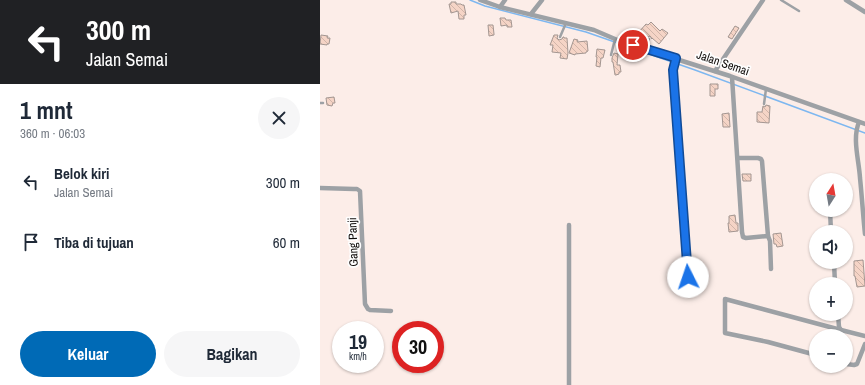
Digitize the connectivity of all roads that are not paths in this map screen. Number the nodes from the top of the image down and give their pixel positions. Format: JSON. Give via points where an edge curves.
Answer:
{"nodes":[{"id":1,"x":480,"y":0,"type":"edge"},
{"id":2,"x":505,"y":0,"type":"edge"},
{"id":3,"x":542,"y":0,"type":"edge"},
{"id":4,"x":763,"y":0,"type":"edge"},
{"id":5,"x":782,"y":0,"type":"edge"},
{"id":6,"x":846,"y":0,"type":"edge"},
{"id":7,"x":492,"y":2,"type":"edge"},
{"id":8,"x":500,"y":7,"type":"junction"},
{"id":9,"x":799,"y":11,"type":"dead end"},
{"id":10,"x":865,"y":12,"type":"edge"},
{"id":11,"x":531,"y":14,"type":"junction"},
{"id":12,"x":566,"y":24,"type":"junction"},
{"id":13,"x":560,"y":37,"type":"dead end"},
{"id":14,"x":639,"y":37,"type":"dead end"},
{"id":15,"x":649,"y":39,"type":"dead end"},
{"id":16,"x":615,"y":40,"type":"junction"},
{"id":17,"x":633,"y":45,"type":"junction"},
{"id":18,"x":644,"y":48,"type":"junction"},
{"id":19,"x":610,"y":55,"type":"dead end"},
{"id":20,"x":676,"y":59,"type":"junction"},
{"id":21,"x":715,"y":71,"type":"junction"},
{"id":22,"x":733,"y":78,"type":"junction"},
{"id":23,"x":766,"y":90,"type":"junction"},
{"id":24,"x":764,"y":104,"type":"dead end"},
{"id":25,"x":858,"y":124,"type":"junction"},
{"id":26,"x":865,"y":124,"type":"edge"},
{"id":27,"x":738,"y":158,"type":"junction"},
{"id":28,"x":320,"y":188,"type":"edge"},
{"id":29,"x":569,"y":225,"type":"dead end"},
{"id":30,"x":865,"y":234,"type":"edge"},
{"id":31,"x":768,"y":236,"type":"junction"},
{"id":32,"x":771,"y":269,"type":"dead end"},
{"id":33,"x":688,"y":277,"type":"dead end"},
{"id":34,"x":391,"y":311,"type":"dead end"},
{"id":35,"x":837,"y":329,"type":"edge"},
{"id":36,"x":853,"y":333,"type":"edge"},
{"id":37,"x":865,"y":336,"type":"edge"},
{"id":38,"x":865,"y":344,"type":"edge"},
{"id":39,"x":809,"y":353,"type":"edge"},
{"id":40,"x":853,"y":365,"type":"edge"},
{"id":41,"x":570,"y":385,"type":"edge"}],
"edges":[{"from":1,"to":7,"type":"street","name":"Jalan Semai"},
{"from":2,"to":8,"type":"street"},
{"from":3,"to":11,"type":"street"},
{"from":4,"to":21,"type":"street"},
{"from":5,"to":9,"type":"lane"},
{"from":6,"to":10,"type":"street"},
{"from":7,"to":8,"type":"street","name":"Jalan Semai"},
{"from":8,"to":11,"type":"street","name":"Jalan Semai"},
{"from":11,"to":12,"type":"street","name":"Jalan Semai"},
{"from":12,"to":13,"type":"lane"},
{"from":12,"to":16,"type":"street","name":"Jalan Semai","via":[[594,30]]},
{"from":14,"to":17,"type":"lane"},
{"from":15,"to":18,"type":"lane"},
{"from":16,"to":17,"type":"street","name":"Jalan Semai"},
{"from":16,"to":19,"type":"lane"},
{"from":17,"to":18,"type":"street","name":"Jalan Semai"},
{"from":18,"to":20,"type":"street","name":"Jalan Semai"},
{"from":20,"to":21,"type":"street","name":"Jalan Semai"},
{"from":20,"to":33,"type":"street","via":[[673,69]]},
{"from":21,"to":22,"type":"street","name":"Jalan Semai"},
{"from":22,"to":23,"type":"street","name":"Jalan Semai"},
{"from":22,"to":27,"type":"street"},
{"from":23,"to":24,"type":"lane"},
{"from":23,"to":25,"type":"street","name":"Jalan Semai"},
{"from":25,"to":26,"type":"street","name":"Jalan Semai"},
{"from":25,"to":30,"type":"street","via":[[856,138]]},
{"from":27,"to":31,"type":"street","via":[[758,158],[762,161]]},
{"from":27,"to":31,"type":"street","via":[[742,235],[747,238]]},
{"from":28,"to":34,"type":"street","name":"Gang Panji","via":[[360,191],[365,304],[370,310]]},
{"from":29,"to":41,"type":"street"},
{"from":31,"to":32,"type":"street"},
{"from":35,"to":39,"type":"street","via":[[725,299],[725,333]]},
{"from":36,"to":37,"type":"street"},
{"from":38,"to":40,"type":"street","via":[[857,364]]}]}
